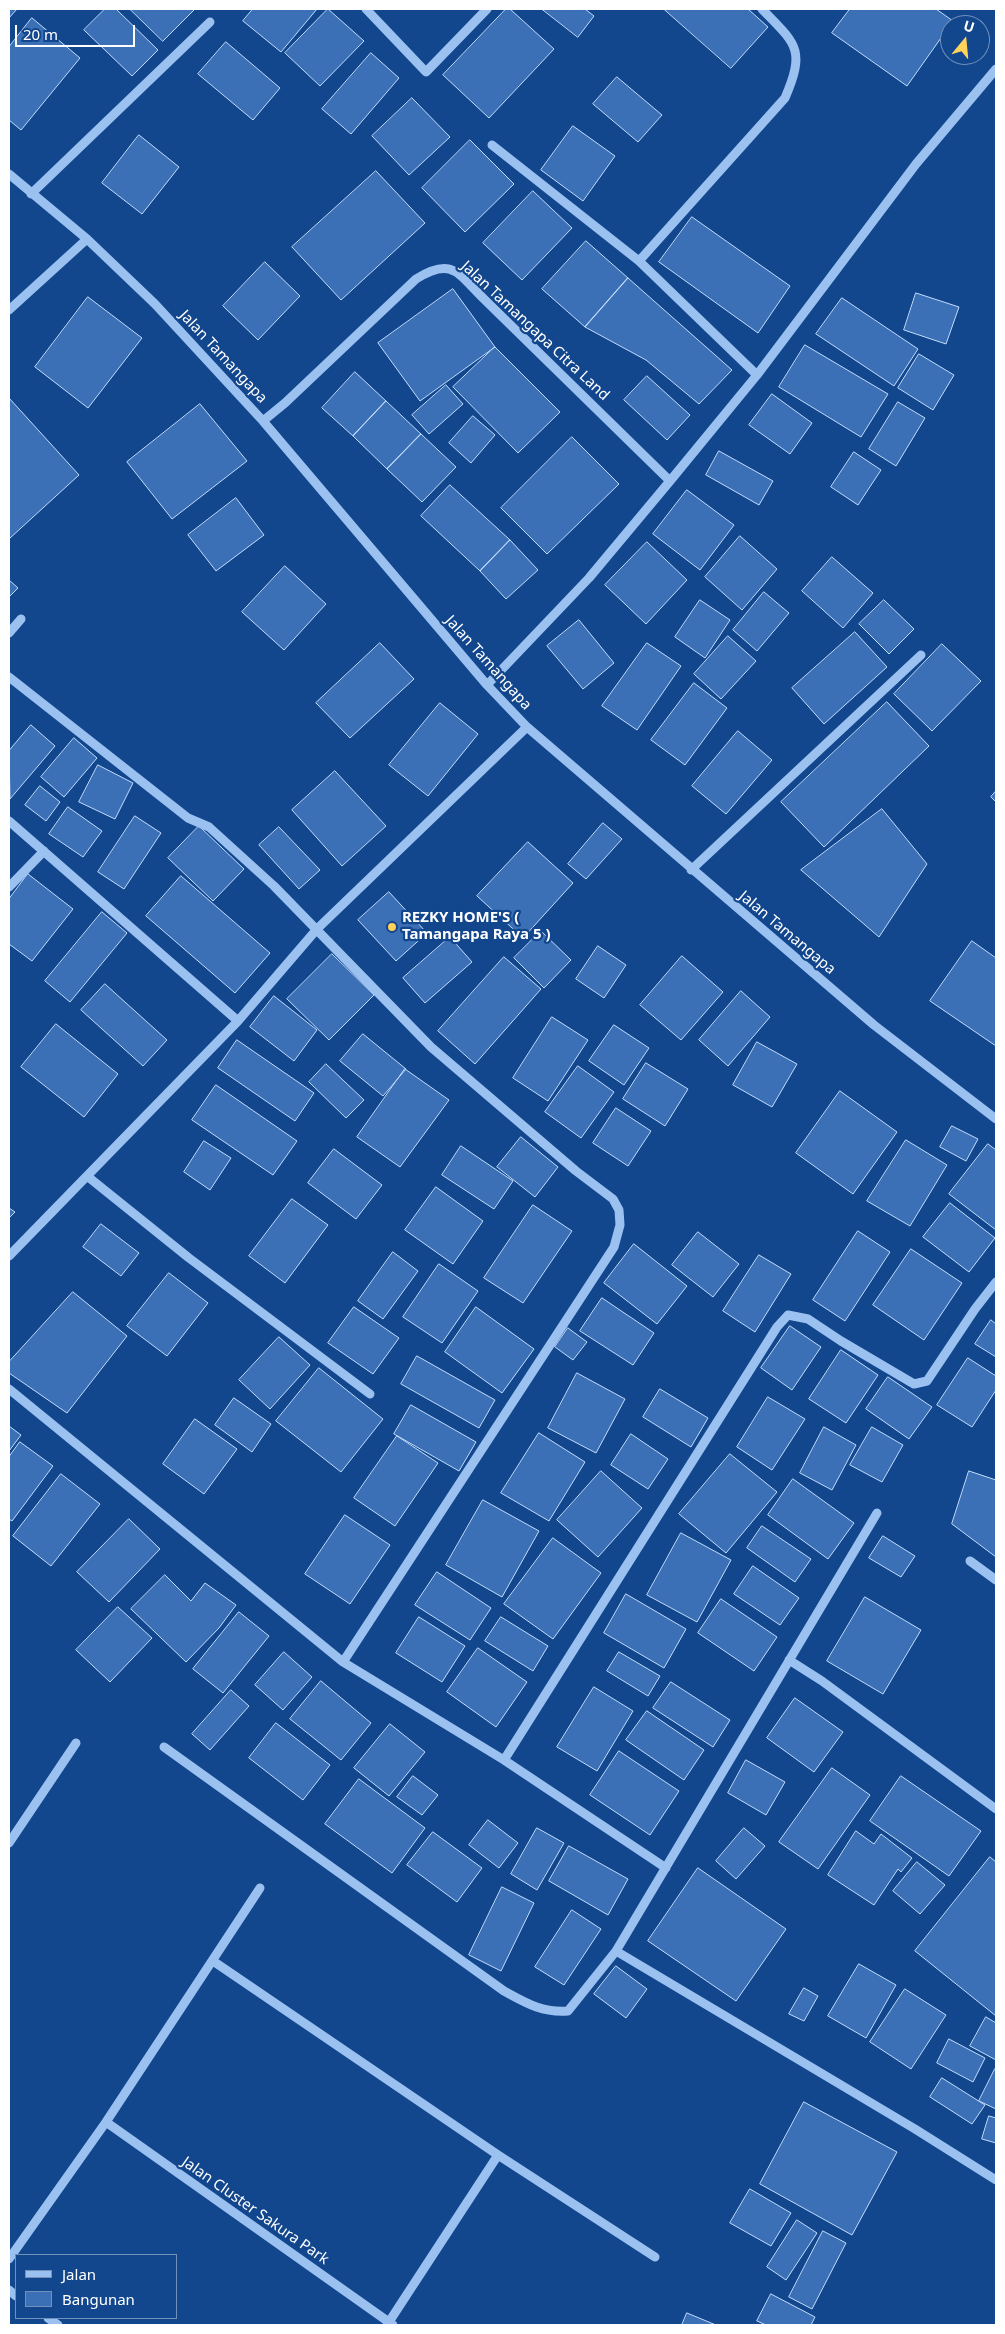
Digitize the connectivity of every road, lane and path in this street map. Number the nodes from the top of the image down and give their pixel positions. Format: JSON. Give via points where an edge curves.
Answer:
{"nodes":[{"id":1,"x":366,"y":9,"type":"edge"},
{"id":2,"x":487,"y":9,"type":"edge"},
{"id":3,"x":762,"y":9,"type":"edge"},
{"id":4,"x":210,"y":22,"type":"dead end"},
{"id":5,"x":996,"y":69,"type":"edge"},
{"id":6,"x":492,"y":145,"type":"dead end"},
{"id":7,"x":9,"y":174,"type":"edge"},
{"id":8,"x":31,"y":194,"type":"junction"},
{"id":9,"x":87,"y":239,"type":"junction"},
{"id":10,"x":639,"y":261,"type":"junction"},
{"id":11,"x":9,"y":310,"type":"edge"},
{"id":12,"x":757,"y":375,"type":"junction"},
{"id":13,"x":263,"y":421,"type":"junction"},
{"id":14,"x":670,"y":481,"type":"junction"},
{"id":15,"x":22,"y":619,"type":"dead end"},
{"id":16,"x":9,"y":633,"type":"edge"},
{"id":17,"x":921,"y":655,"type":"dead end"},
{"id":18,"x":9,"y":677,"type":"edge"},
{"id":19,"x":487,"y":685,"type":"junction"},
{"id":20,"x":527,"y":727,"type":"junction"},
{"id":21,"x":9,"y":821,"type":"edge"},
{"id":22,"x":44,"y":851,"type":"junction"},
{"id":23,"x":691,"y":870,"type":"junction"},
{"id":24,"x":9,"y":887,"type":"edge"},
{"id":25,"x":317,"y":929,"type":"junction"},
{"id":26,"x":238,"y":1021,"type":"junction"},
{"id":27,"x":996,"y":1119,"type":"edge"},
{"id":28,"x":87,"y":1176,"type":"junction"},
{"id":29,"x":9,"y":1256,"type":"edge"},
{"id":30,"x":996,"y":1282,"type":"edge"},
{"id":31,"x":9,"y":1389,"type":"edge"},
{"id":32,"x":370,"y":1394,"type":"dead end"},
{"id":33,"x":877,"y":1512,"type":"dead end"},
{"id":34,"x":970,"y":1560,"type":"dead end"},
{"id":35,"x":996,"y":1580,"type":"edge"},
{"id":36,"x":789,"y":1660,"type":"junction"},
{"id":37,"x":343,"y":1662,"type":"junction"},
{"id":38,"x":76,"y":1743,"type":"dead end"},
{"id":39,"x":164,"y":1747,"type":"dead end"},
{"id":40,"x":504,"y":1760,"type":"junction"},
{"id":41,"x":996,"y":1809,"type":"edge"},
{"id":42,"x":9,"y":1843,"type":"edge"},
{"id":43,"x":666,"y":1868,"type":"junction"},
{"id":44,"x":260,"y":1888,"type":"dead end"},
{"id":45,"x":616,"y":1951,"type":"junction"},
{"id":46,"x":213,"y":1961,"type":"junction"},
{"id":47,"x":106,"y":2122,"type":"junction"},
{"id":48,"x":498,"y":2154,"type":"junction"},
{"id":49,"x":996,"y":2180,"type":"edge"},
{"id":50,"x":655,"y":2257,"type":"dead end"},
{"id":51,"x":9,"y":2259,"type":"edge"},
{"id":52,"x":390,"y":2324,"type":"edge"}],
"edges":[{"from":1,"to":2,"type":"street","via":[[426,72]]},
{"from":3,"to":10,"type":"street","via":[[790,38],[796,52],[797,65],[785,98]]},
{"from":4,"to":8,"type":"street"},
{"from":5,"to":12,"type":"street","via":[[916,164]]},
{"from":6,"to":10,"type":"street"},
{"from":7,"to":8,"type":"street","name":"Jalan Tamangapa"},
{"from":8,"to":9,"type":"street","name":"Jalan Tamangapa"},
{"from":9,"to":11,"type":"street"},
{"from":9,"to":13,"type":"street","name":"Jalan Tamangapa","via":[[155,304]]},
{"from":10,"to":12,"type":"street"},
{"from":12,"to":14,"type":"street"},
{"from":13,"to":14,"type":"street","name":"Jalan Tamangapa Citra Land","via":[[416,279],[443,267],[454,271],[485,300]]},
{"from":13,"to":19,"type":"street","name":"Jalan Tamangapa"},
{"from":14,"to":19,"type":"street","via":[[589,578]]},
{"from":15,"to":16,"type":"street"},
{"from":17,"to":23,"type":"street"},
{"from":18,"to":25,"type":"street","via":[[188,818],[209,827]]},
{"from":19,"to":20,"type":"street","name":"Jalan Tamangapa"},
{"from":20,"to":23,"type":"street","name":"Jalan Tamangapa"},
{"from":20,"to":25,"type":"street"},
{"from":21,"to":22,"type":"street"},
{"from":22,"to":24,"type":"street"},
{"from":22,"to":26,"type":"street"},
{"from":23,"to":27,"type":"street","name":"Jalan Tamangapa","via":[[874,1025]]},
{"from":25,"to":26,"type":"street"},
{"from":25,"to":37,"type":"street","via":[[431,1047],[613,1199],[619,1210],[620,1225],[614,1247]]},
{"from":26,"to":28,"type":"street"},
{"from":28,"to":29,"type":"street"},
{"from":28,"to":32,"type":"street","via":[[189,1258]]},
{"from":30,"to":40,"type":"street","via":[[927,1381],[914,1384],[808,1319],[788,1315],[777,1327]]},
{"from":31,"to":37,"type":"street"},
{"from":33,"to":36,"type":"street"},
{"from":34,"to":35,"type":"street"},
{"from":36,"to":41,"type":"street"},
{"from":36,"to":43,"type":"street"},
{"from":37,"to":40,"type":"street"},
{"from":38,"to":42,"type":"street"},
{"from":39,"to":45,"type":"street","via":[[504,1991],[534,2008],[568,2011]]},
{"from":40,"to":43,"type":"street"},
{"from":43,"to":45,"type":"street"},
{"from":44,"to":46,"type":"street"},
{"from":45,"to":49,"type":"street"},
{"from":46,"to":47,"type":"street"},
{"from":46,"to":48,"type":"street"},
{"from":47,"to":51,"type":"street"},
{"from":47,"to":52,"type":"street","name":"Jalan Cluster Sakura Park"},
{"from":48,"to":50,"type":"street"},
{"from":48,"to":52,"type":"street","name":"Jalan Cluster Sakura Park"}]}
